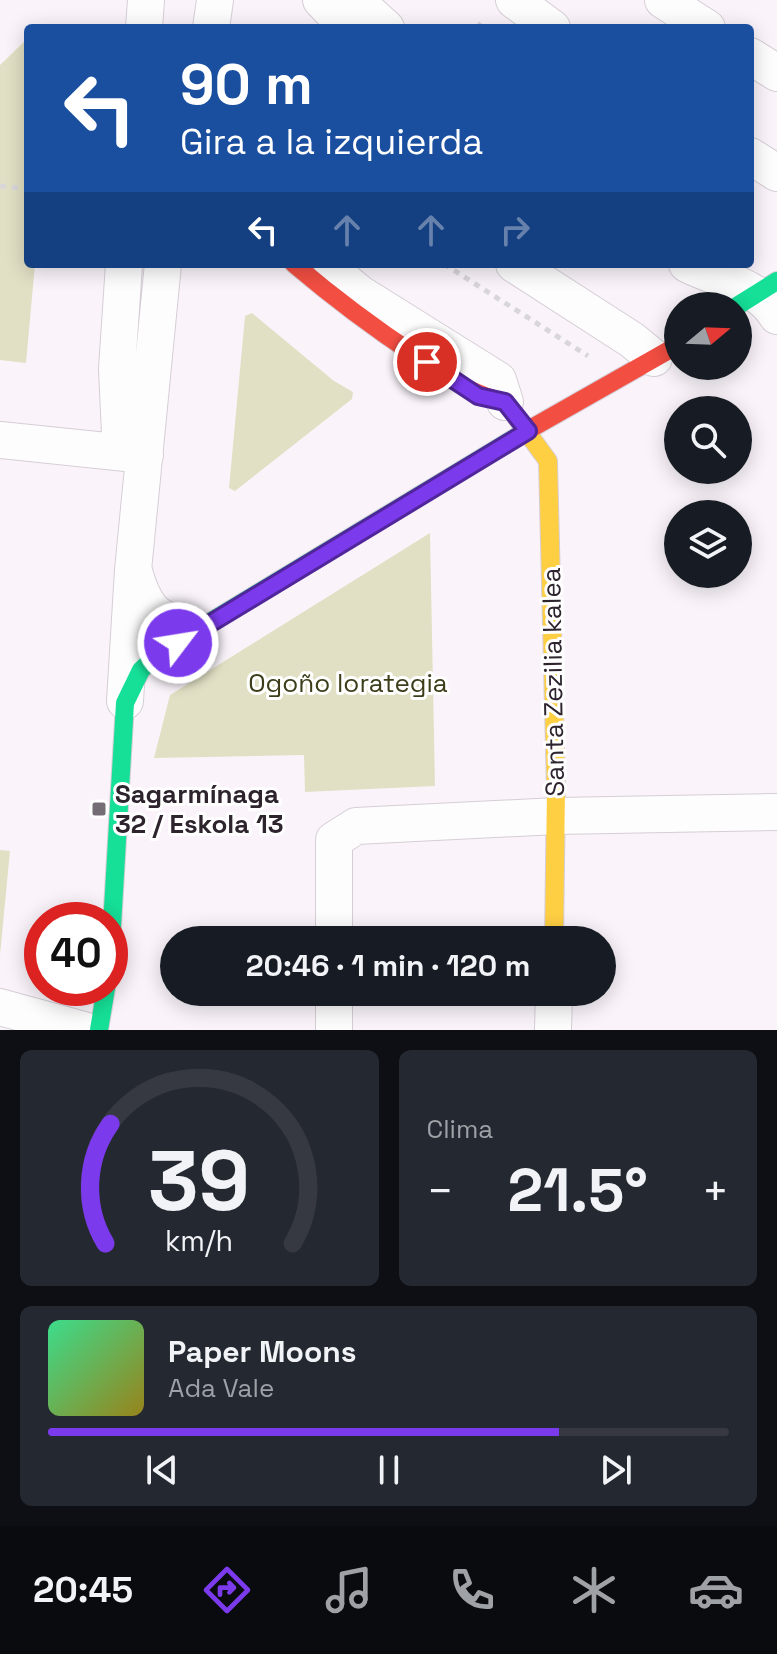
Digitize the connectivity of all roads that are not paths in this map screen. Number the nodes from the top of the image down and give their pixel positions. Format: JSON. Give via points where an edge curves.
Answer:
{"nodes":[{"id":1,"x":146,"y":0,"type":"edge"},
{"id":2,"x":321,"y":0,"type":"edge"},
{"id":3,"x":355,"y":0,"type":"edge"},
{"id":4,"x":514,"y":0,"type":"edge"},
{"id":5,"x":663,"y":0,"type":"edge"},
{"id":6,"x":482,"y":17,"type":"edge"},
{"id":7,"x":144,"y":24,"type":"edge"},
{"id":8,"x":344,"y":24,"type":"edge"},
{"id":9,"x":382,"y":24,"type":"edge"},
{"id":10,"x":506,"y":24,"type":"edge"},
{"id":11,"x":547,"y":24,"type":"edge"},
{"id":12,"x":701,"y":24,"type":"edge"},
{"id":13,"x":754,"y":59,"type":"edge"},
{"id":14,"x":777,"y":73,"type":"edge"},
{"id":15,"x":754,"y":159,"type":"edge"},
{"id":16,"x":777,"y":173,"type":"edge"},
{"id":17,"x":754,"y":183,"type":"edge"},
{"id":18,"x":777,"y":197,"type":"edge"},
{"id":19,"x":124,"y":268,"type":"edge"},
{"id":20,"x":163,"y":268,"type":"edge"},
{"id":21,"x":299,"y":268,"type":"edge"},
{"id":22,"x":335,"y":268,"type":"edge"},
{"id":23,"x":520,"y":268,"type":"edge"},
{"id":24,"x":706,"y":268,"type":"edge"},
{"id":25,"x":761,"y":299,"type":"edge"},
{"id":26,"x":664,"y":351,"type":"edge"},
{"id":27,"x":664,"y":353,"type":"edge"},
{"id":28,"x":505,"y":402,"type":"junction"},
{"id":29,"x":528,"y":431,"type":"junction"},
{"id":30,"x":0,"y":440,"type":"edge"},
{"id":31,"x":145,"y":455,"type":"junction"},
{"id":32,"x":133,"y":570,"type":"junction"},
{"id":33,"x":198,"y":630,"type":"junction"},
{"id":34,"x":125,"y":703,"type":"junction"},
{"id":35,"x":777,"y":812,"type":"edge"},
{"id":36,"x":556,"y":816,"type":"junction"},
{"id":37,"x":113,"y":902,"type":"edge"},
{"id":38,"x":334,"y":926,"type":"edge"},
{"id":39,"x":554,"y":926,"type":"edge"},
{"id":40,"x":103,"y":1006,"type":"edge"},
{"id":41,"x":334,"y":1006,"type":"edge"},
{"id":42,"x":554,"y":1006,"type":"edge"},
{"id":43,"x":0,"y":1007,"type":"edge"},
{"id":44,"x":84,"y":1030,"type":"edge"},
{"id":45,"x":99,"y":1030,"type":"edge"},
{"id":46,"x":334,"y":1030,"type":"edge"},
{"id":47,"x":553,"y":1030,"type":"edge"}],
"edges":[{"from":1,"to":7,"type":"street"},
{"from":2,"to":8,"type":"street"},
{"from":3,"to":9,"type":"street"},
{"from":4,"to":11,"type":"street"},
{"from":5,"to":12,"type":"street"},
{"from":6,"to":10,"type":"street"},
{"from":13,"to":14,"type":"street"},
{"from":15,"to":16,"type":"street"},
{"from":17,"to":18,"type":"street"},
{"from":19,"to":31,"type":"street","via":[[117,369],[120,434]]},
{"from":20,"to":31,"type":"street"},
{"from":21,"to":28,"type":"street","via":[[344,307],[478,396]]},
{"from":22,"to":28,"type":"street","via":[[359,293],[498,380]]},
{"from":23,"to":26,"type":"street","via":[[632,340]]},
{"from":24,"to":25,"type":"street"},
{"from":27,"to":29,"type":"street"},
{"from":28,"to":29,"type":"street","name":"Santa Zezilia kalea"},
{"from":29,"to":33,"type":"street"},
{"from":29,"to":36,"type":"street","name":"Santa Zezilia kalea","via":[[548,461]]},
{"from":30,"to":31,"type":"street"},
{"from":31,"to":32,"type":"street"},
{"from":32,"to":33,"type":"street","via":[[141,597],[160,617]]},
{"from":32,"to":34,"type":"street"},
{"from":33,"to":34,"type":"street","via":[[141,670]]},
{"from":34,"to":37,"type":"street"},
{"from":35,"to":36,"type":"street"},
{"from":36,"to":38,"type":"street","via":[[356,826],[334,840]]},
{"from":36,"to":39,"type":"street","name":"Santa Zezilia kalea"},
{"from":40,"to":45,"type":"street"},
{"from":41,"to":46,"type":"street"},
{"from":42,"to":47,"type":"street"},
{"from":43,"to":44,"type":"street"}]}
